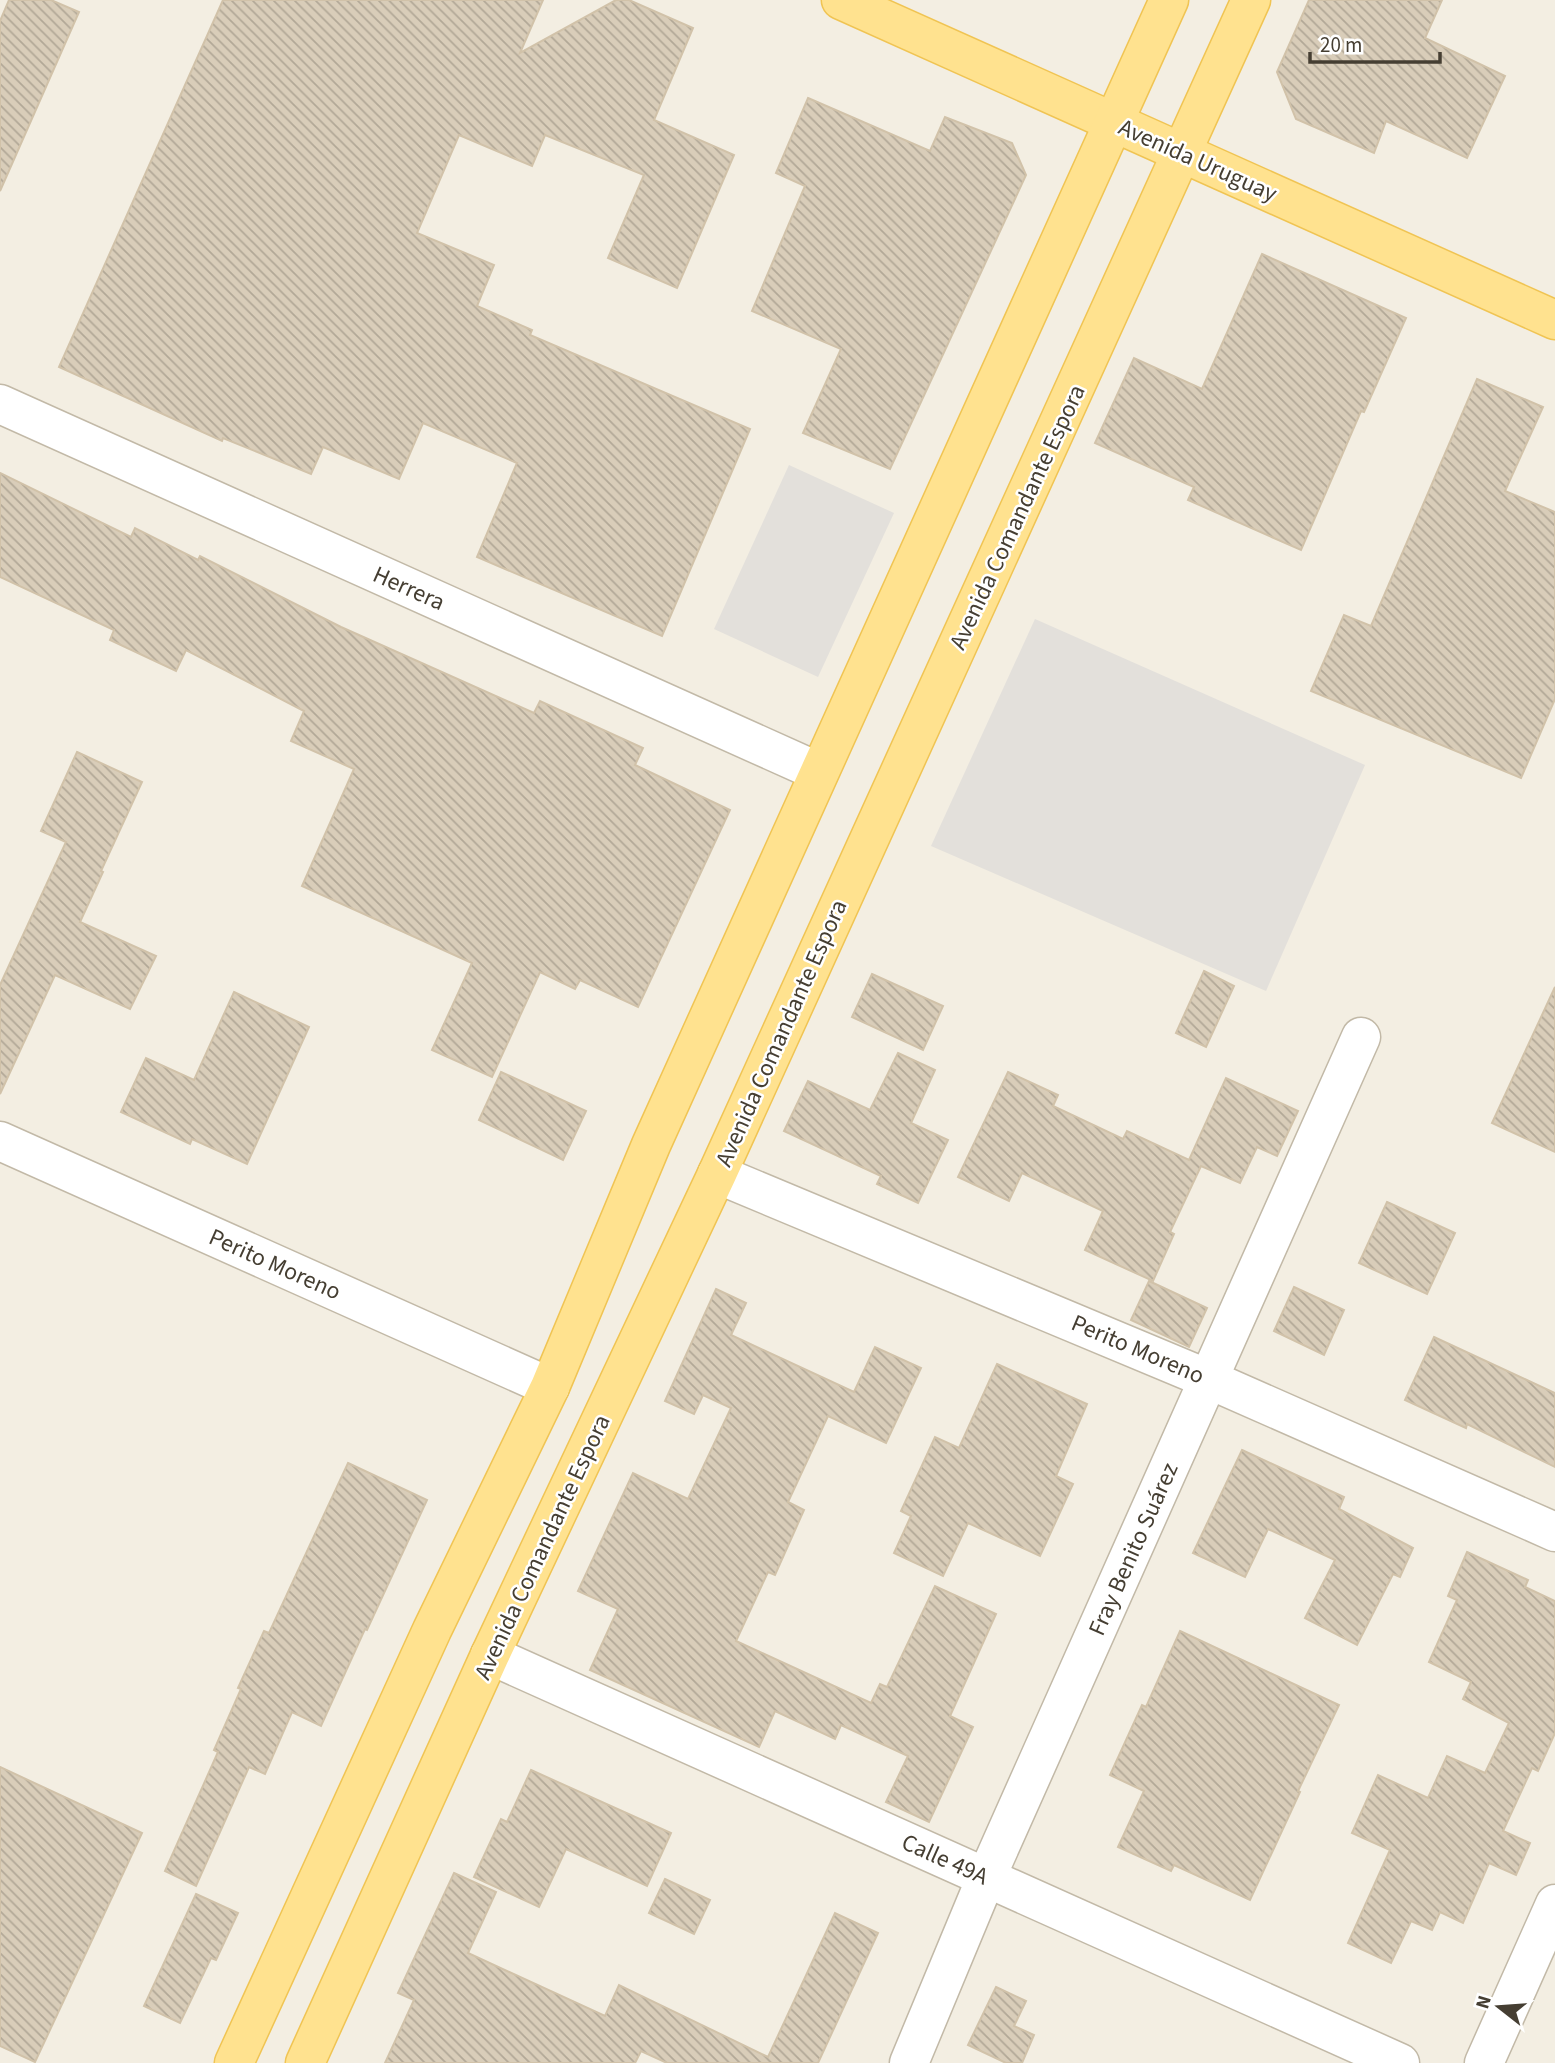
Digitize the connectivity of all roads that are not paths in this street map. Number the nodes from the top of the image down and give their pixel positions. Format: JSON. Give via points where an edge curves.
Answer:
{"nodes":[{"id":1,"x":841,"y":0,"type":"edge"},
{"id":2,"x":1169,"y":0,"type":"edge"},
{"id":3,"x":1251,"y":0,"type":"edge"},
{"id":4,"x":1114,"y":122,"type":"junction"},
{"id":5,"x":1183,"y":153,"type":"junction"},
{"id":6,"x":1555,"y":320,"type":"edge"},
{"id":7,"x":0,"y":404,"type":"edge"},
{"id":8,"x":819,"y":772,"type":"junction"},
{"id":9,"x":1362,"y":1037,"type":"dead end"},
{"id":10,"x":0,"y":1141,"type":"edge"},
{"id":11,"x":717,"y":1174,"type":"junction"},
{"id":12,"x":1208,"y":1379,"type":"junction"},
{"id":13,"x":550,"y":1387,"type":"junction"},
{"id":14,"x":1555,"y":1532,"type":"edge"},
{"id":15,"x":490,"y":1656,"type":"junction"},
{"id":16,"x":986,"y":1878,"type":"junction"},
{"id":17,"x":1555,"y":1904,"type":"edge"},
{"id":18,"x":234,"y":2063,"type":"edge"},
{"id":19,"x":305,"y":2063,"type":"edge"},
{"id":20,"x":909,"y":2063,"type":"edge"},
{"id":21,"x":1400,"y":2063,"type":"edge"},
{"id":22,"x":1484,"y":2063,"type":"edge"}],
"edges":[{"from":1,"to":4,"type":"main road","name":"Avenida Uruguay"},
{"from":2,"to":4,"type":"main road"},
{"from":3,"to":5,"type":"main road","name":"Avenida Comandante Espora"},
{"from":4,"to":5,"type":"main road","name":"Avenida Uruguay"},
{"from":4,"to":8,"type":"main road"},
{"from":5,"to":6,"type":"main road","name":"Avenida Uruguay"},
{"from":5,"to":11,"type":"main road","name":"Avenida Comandante Espora"},
{"from":7,"to":8,"type":"street","name":"Herrera"},
{"from":8,"to":13,"type":"main road","via":[[651,1145]]},
{"from":9,"to":12,"type":"street","name":"Fray Benito Suárez"},
{"from":10,"to":13,"type":"street","name":"Perito Moreno"},
{"from":11,"to":12,"type":"street","name":"Perito Moreno"},
{"from":11,"to":15,"type":"main road","name":"Avenida Comandante Espora"},
{"from":12,"to":14,"type":"street","name":"Perito Moreno"},
{"from":12,"to":16,"type":"street","name":"Fray Benito Suárez"},
{"from":13,"to":18,"type":"main road","via":[[432,1630]]},
{"from":15,"to":16,"type":"street","name":"Calle 49A"},
{"from":15,"to":19,"type":"main road","name":"Avenida Comandante Espora"},
{"from":16,"to":20,"type":"street","name":"Fray Benito Suárez"},
{"from":16,"to":21,"type":"street","name":"Calle 49A"},
{"from":17,"to":22,"type":"street"}]}
